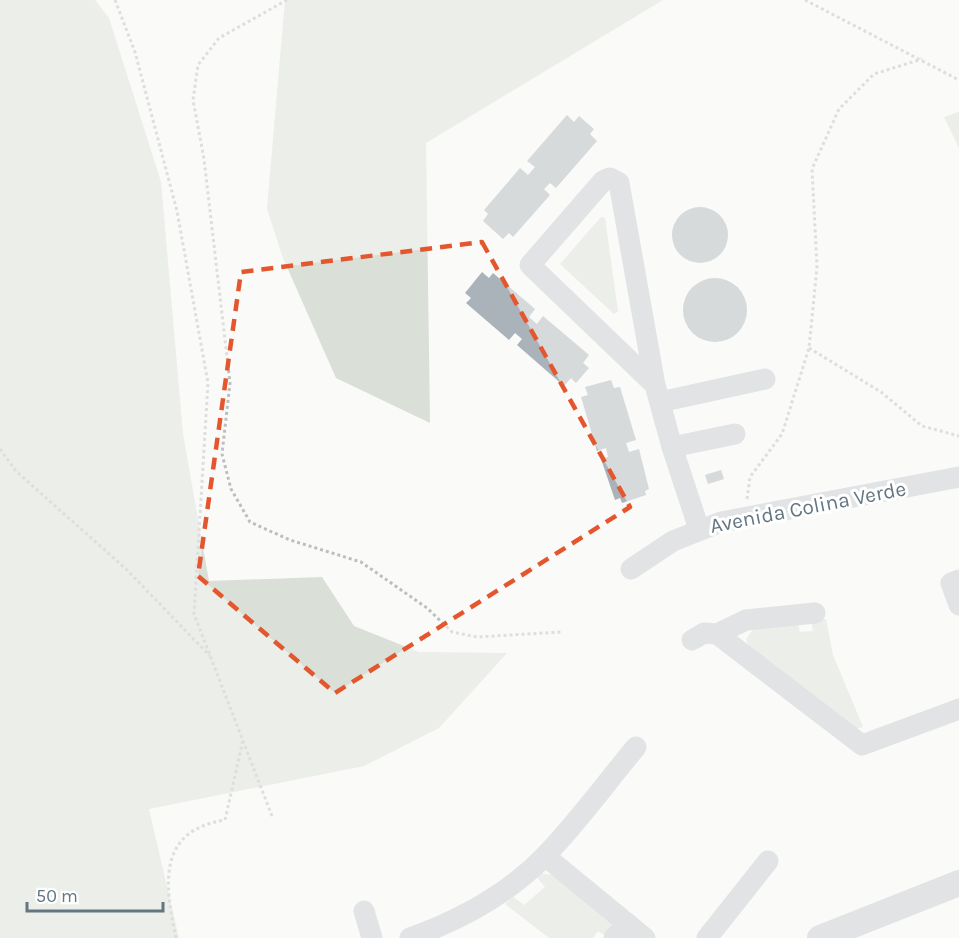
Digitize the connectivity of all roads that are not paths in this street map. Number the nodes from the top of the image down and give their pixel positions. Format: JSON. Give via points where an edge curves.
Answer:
{"nodes":[{"id":1,"x":765,"y":379,"type":"dead end"},
{"id":2,"x":657,"y":394,"type":"junction"},
{"id":3,"x":735,"y":434,"type":"dead end"},
{"id":4,"x":672,"y":447,"type":"junction"},
{"id":5,"x":959,"y":477,"type":"edge"},
{"id":6,"x":699,"y":529,"type":"junction"},
{"id":7,"x":631,"y":569,"type":"dead end"},
{"id":8,"x":959,"y":580,"type":"edge"},
{"id":9,"x":959,"y":605,"type":"edge"},
{"id":10,"x":815,"y":613,"type":"dead end"},
{"id":11,"x":717,"y":634,"type":"junction"},
{"id":12,"x":692,"y":640,"type":"dead end"},
{"id":13,"x":959,"y":709,"type":"edge"},
{"id":14,"x":636,"y":747,"type":"dead end"},
{"id":15,"x":545,"y":856,"type":"junction"},
{"id":16,"x":768,"y":861,"type":"dead end"},
{"id":17,"x":959,"y":883,"type":"edge"},
{"id":18,"x":364,"y":911,"type":"dead end"},
{"id":19,"x":446,"y":931,"type":"edge"},
{"id":20,"x":621,"y":931,"type":"edge"},
{"id":21,"x":372,"y":938,"type":"edge"},
{"id":22,"x":410,"y":938,"type":"edge"},
{"id":23,"x":645,"y":938,"type":"edge"},
{"id":24,"x":706,"y":938,"type":"edge"},
{"id":25,"x":820,"y":938,"type":"edge"}],
"edges":[{"from":1,"to":2,"type":"street"},
{"from":2,"to":2,"type":"street","via":[[619,183],[610,178],[603,181],[530,265]]},
{"from":2,"to":4,"type":"street"},
{"from":3,"to":4,"type":"street"},
{"from":4,"to":6,"type":"street"},
{"from":5,"to":6,"type":"street","name":"Avenida Colina Verde"},
{"from":6,"to":7,"type":"street","name":"Avenida Colina Verde"},
{"from":8,"to":9,"type":"street","via":[[951,583]]},
{"from":10,"to":11,"type":"street","via":[[746,620]]},
{"from":11,"to":12,"type":"street","via":[[704,633]]},
{"from":11,"to":13,"type":"street","via":[[862,745]]},
{"from":14,"to":15,"type":"street"},
{"from":15,"to":19,"type":"street","via":[[499,895]]},
{"from":15,"to":20,"type":"street"},
{"from":16,"to":24,"type":"street"},
{"from":17,"to":25,"type":"street"},
{"from":18,"to":21,"type":"street"},
{"from":19,"to":22,"type":"street"},
{"from":20,"to":23,"type":"street"}]}
